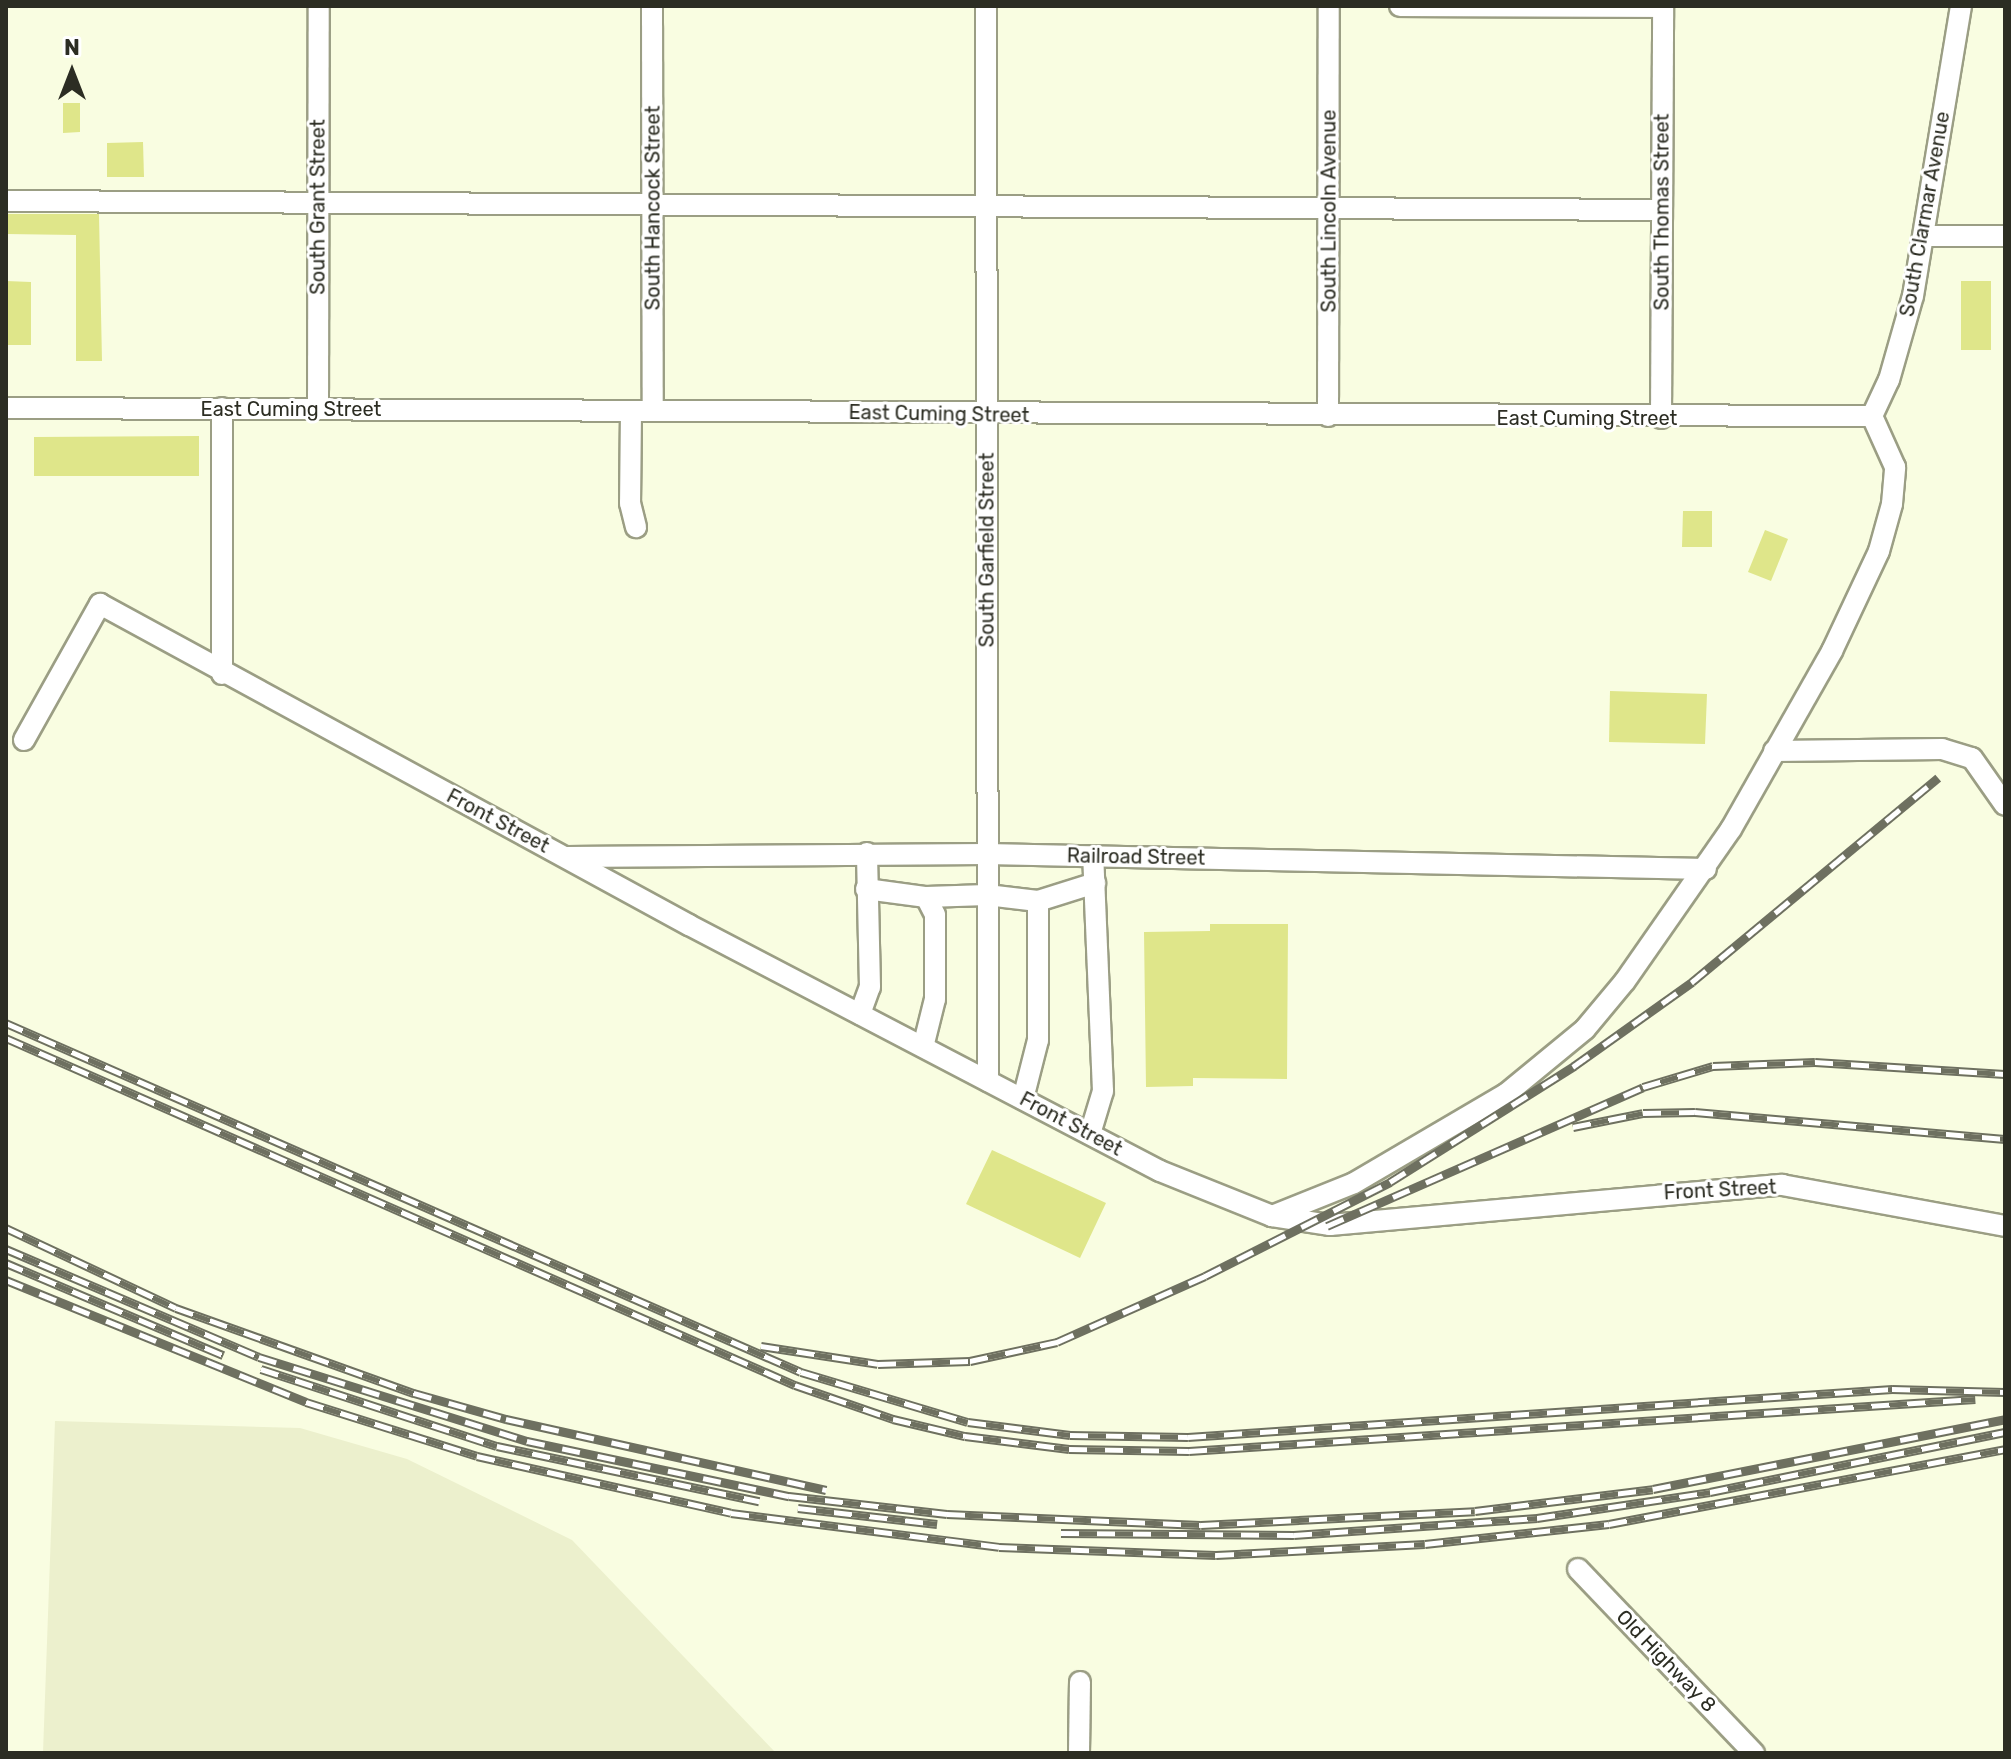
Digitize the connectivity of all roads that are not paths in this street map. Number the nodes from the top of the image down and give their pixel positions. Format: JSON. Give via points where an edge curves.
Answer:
{"nodes":[{"id":1,"x":319,"y":6,"type":"edge"},
{"id":2,"x":652,"y":6,"type":"edge"},
{"id":3,"x":986,"y":6,"type":"edge"},
{"id":4,"x":1329,"y":6,"type":"edge"},
{"id":5,"x":1400,"y":6,"type":"edge"},
{"id":6,"x":1961,"y":6,"type":"edge"},
{"id":7,"x":1663,"y":7,"type":"edge"},
{"id":8,"x":6,"y":201,"type":"edge"},
{"id":9,"x":317,"y":204,"type":"junction"},
{"id":10,"x":654,"y":205,"type":"junction"},
{"id":11,"x":987,"y":207,"type":"junction"},
{"id":12,"x":1662,"y":210,"type":"junction"},
{"id":13,"x":1329,"y":211,"type":"junction"},
{"id":14,"x":1924,"y":236,"type":"junction"},
{"id":15,"x":2005,"y":236,"type":"edge"},
{"id":16,"x":6,"y":408,"type":"edge"},
{"id":17,"x":222,"y":408,"type":"junction"},
{"id":18,"x":318,"y":409,"type":"junction"},
{"id":19,"x":631,"y":411,"type":"junction"},
{"id":20,"x":653,"y":411,"type":"junction"},
{"id":21,"x":987,"y":415,"type":"junction"},
{"id":22,"x":1328,"y":416,"type":"junction"},
{"id":23,"x":1872,"y":416,"type":"junction"},
{"id":24,"x":1661,"y":418,"type":"junction"},
{"id":25,"x":636,"y":527,"type":"dead end"},
{"id":26,"x":222,"y":674,"type":"junction"},
{"id":27,"x":24,"y":740,"type":"dead end"},
{"id":28,"x":1774,"y":751,"type":"junction"},
{"id":29,"x":2005,"y":805,"type":"edge"},
{"id":30,"x":867,"y":853,"type":"junction"},
{"id":31,"x":987,"y":854,"type":"junction"},
{"id":32,"x":1093,"y":856,"type":"junction"},
{"id":33,"x":567,"y":857,"type":"junction"},
{"id":34,"x":1706,"y":869,"type":"junction"},
{"id":35,"x":1095,"y":883,"type":"junction"},
{"id":36,"x":866,"y":889,"type":"junction"},
{"id":37,"x":987,"y":895,"type":"junction"},
{"id":38,"x":926,"y":897,"type":"junction"},
{"id":39,"x":1038,"y":901,"type":"junction"},
{"id":40,"x":860,"y":1014,"type":"junction"},
{"id":41,"x":923,"y":1047,"type":"junction"},
{"id":42,"x":988,"y":1081,"type":"junction"},
{"id":43,"x":1023,"y":1099,"type":"junction"},
{"id":44,"x":1090,"y":1134,"type":"junction"},
{"id":45,"x":1272,"y":1216,"type":"junction"},
{"id":46,"x":2005,"y":1226,"type":"edge"},
{"id":47,"x":1578,"y":1569,"type":"dead end"},
{"id":48,"x":1080,"y":1682,"type":"dead end"},
{"id":49,"x":1079,"y":1753,"type":"edge"},
{"id":50,"x":1754,"y":1753,"type":"edge"}],
"edges":[{"from":1,"to":9,"type":"street","name":"South Grant Street"},
{"from":2,"to":10,"type":"street","name":"South Hancock Street"},
{"from":3,"to":11,"type":"street","name":"South Garfield Street"},
{"from":4,"to":13,"type":"street","name":"South Lincoln Avenue"},
{"from":5,"to":7,"type":"street"},
{"from":6,"to":14,"type":"street","name":"South Clarmar Avenue"},
{"from":7,"to":12,"type":"street","name":"South Thomas Street"},
{"from":8,"to":9,"type":"street"},
{"from":9,"to":10,"type":"street"},
{"from":9,"to":18,"type":"street","name":"South Grant Street"},
{"from":10,"to":11,"type":"street"},
{"from":10,"to":20,"type":"street","name":"South Hancock Street"},
{"from":11,"to":13,"type":"street"},
{"from":11,"to":21,"type":"street","name":"South Garfield Street"},
{"from":12,"to":13,"type":"street"},
{"from":12,"to":24,"type":"street","name":"South Thomas Street"},
{"from":13,"to":22,"type":"street","name":"South Lincoln Avenue"},
{"from":14,"to":15,"type":"street"},
{"from":14,"to":23,"type":"street","name":"South Clarmar Avenue","via":[[1901,341]]},
{"from":16,"to":17,"type":"street","name":"East Cuming Street"},
{"from":17,"to":18,"type":"street","name":"East Cuming Street"},
{"from":17,"to":26,"type":"street"},
{"from":18,"to":19,"type":"street","name":"East Cuming Street"},
{"from":19,"to":20,"type":"street","name":"East Cuming Street"},
{"from":19,"to":25,"type":"street","via":[[630,503]]},
{"from":20,"to":21,"type":"street","name":"East Cuming Street"},
{"from":21,"to":22,"type":"street","name":"East Cuming Street"},
{"from":21,"to":31,"type":"street","name":"South Garfield Street"},
{"from":22,"to":24,"type":"street","name":"East Cuming Street"},
{"from":23,"to":24,"type":"street","name":"East Cuming Street"},
{"from":23,"to":28,"type":"street","via":[[1895,467],[1879,551],[1832,651]]},
{"from":26,"to":27,"type":"street","name":"Front Street","via":[[100,604]]},
{"from":26,"to":33,"type":"street","name":"Front Street"},
{"from":28,"to":29,"type":"street","via":[[1942,749],[1972,758]]},
{"from":28,"to":34,"type":"street"},
{"from":30,"to":31,"type":"street","name":"Railroad Street"},
{"from":30,"to":33,"type":"street","name":"Railroad Street"},
{"from":30,"to":36,"type":"street"},
{"from":31,"to":32,"type":"street","name":"Railroad Street"},
{"from":31,"to":37,"type":"street","name":"South Garfield Street"},
{"from":32,"to":34,"type":"street","name":"Railroad Street"},
{"from":32,"to":35,"type":"street"},
{"from":33,"to":40,"type":"street","name":"Front Street"},
{"from":34,"to":45,"type":"street","via":[[1625,981],[1548,1064],[1354,1183]]},
{"from":35,"to":39,"type":"street"},
{"from":35,"to":44,"type":"street","via":[[1103,1091]]},
{"from":36,"to":38,"type":"street"},
{"from":36,"to":40,"type":"street","via":[[870,987]]},
{"from":37,"to":38,"type":"street"},
{"from":37,"to":39,"type":"street"},
{"from":37,"to":42,"type":"street","name":"South Garfield Street"},
{"from":38,"to":41,"type":"street","via":[[935,915],[935,999]]},
{"from":39,"to":43,"type":"street","via":[[1038,1040]]},
{"from":40,"to":41,"type":"street","name":"Front Street"},
{"from":41,"to":42,"type":"street","name":"Front Street"},
{"from":42,"to":43,"type":"street","name":"Front Street"},
{"from":43,"to":44,"type":"street","name":"Front Street"},
{"from":44,"to":45,"type":"street","name":"Front Street","via":[[1200,1189]]},
{"from":45,"to":46,"type":"street","name":"Front Street","via":[[1330,1225],[1782,1185]]},
{"from":47,"to":50,"type":"street","name":"Old Highway 8"},
{"from":48,"to":49,"type":"street"}]}
